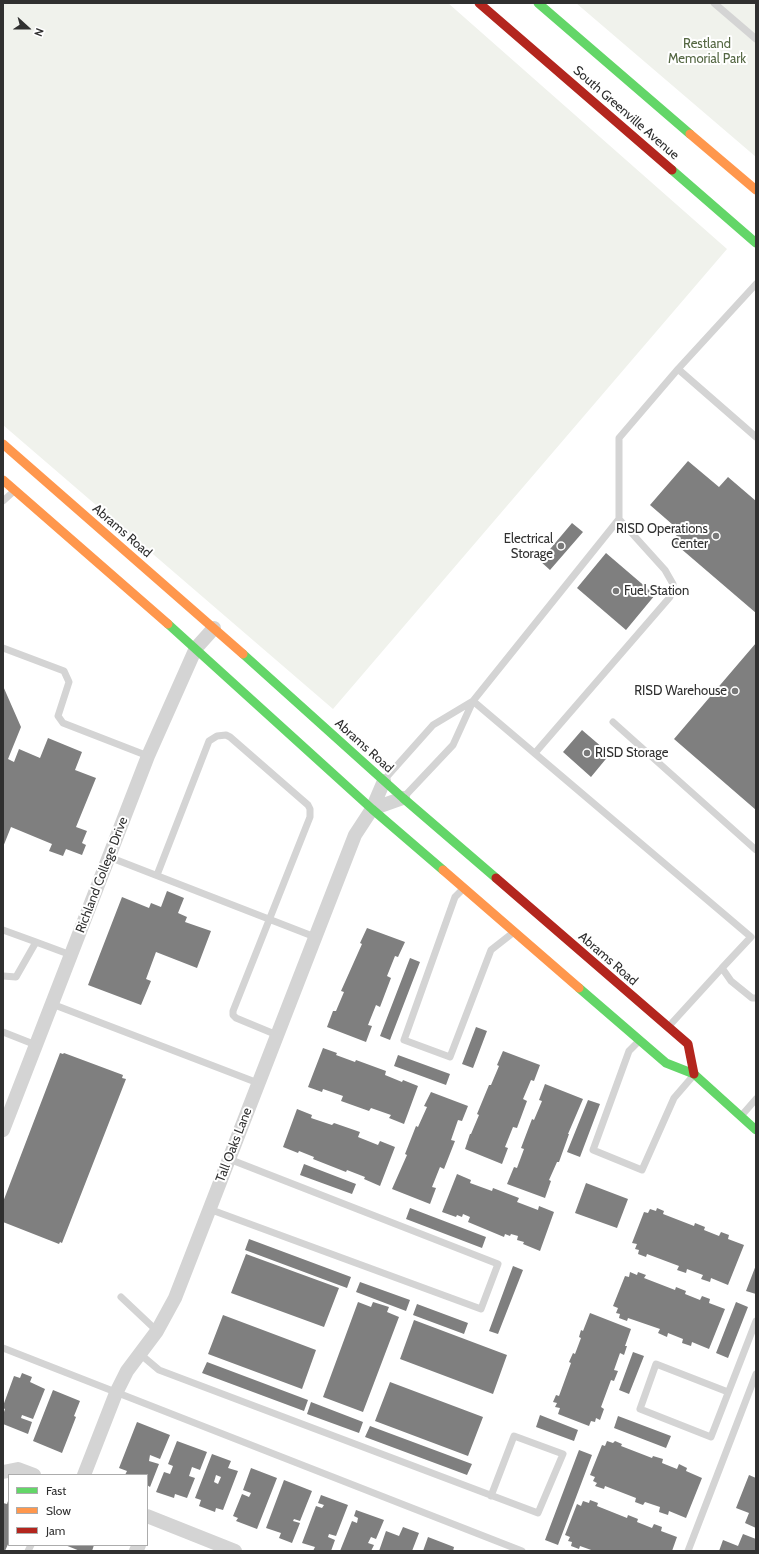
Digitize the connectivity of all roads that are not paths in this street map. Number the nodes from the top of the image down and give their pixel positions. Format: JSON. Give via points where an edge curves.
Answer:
{"nodes":[{"id":1,"x":479,"y":3,"type":"edge"},
{"id":2,"x":538,"y":3,"type":"edge"},
{"id":3,"x":714,"y":3,"type":"edge"},
{"id":4,"x":756,"y":39,"type":"edge"},
{"id":5,"x":756,"y":190,"type":"edge"},
{"id":6,"x":756,"y":242,"type":"edge"},
{"id":7,"x":756,"y":284,"type":"edge"},
{"id":8,"x":678,"y":369,"type":"junction"},
{"id":9,"x":756,"y":437,"type":"edge"},
{"id":10,"x":3,"y":444,"type":"edge"},
{"id":11,"x":3,"y":480,"type":"edge"},
{"id":12,"x":17,"y":487,"type":"junction"},
{"id":13,"x":3,"y":501,"type":"edge"},
{"id":14,"x":619,"y":519,"type":"junction"},
{"id":15,"x":214,"y":628,"type":"junction"},
{"id":16,"x":3,"y":648,"type":"edge"},
{"id":17,"x":196,"y":648,"type":"junction"},
{"id":18,"x":473,"y":701,"type":"junction"},
{"id":19,"x":613,"y":722,"type":"dead end"},
{"id":20,"x":535,"y":753,"type":"junction"},
{"id":21,"x":148,"y":756,"type":"junction"},
{"id":22,"x":384,"y":781,"type":"junction"},
{"id":23,"x":403,"y":798,"type":"junction"},
{"id":24,"x":372,"y":809,"type":"junction"},
{"id":25,"x":756,"y":850,"type":"edge"},
{"id":26,"x":109,"y":857,"type":"junction"},
{"id":27,"x":157,"y":875,"type":"junction"},
{"id":28,"x":463,"y":888,"type":"junction"},
{"id":29,"x":270,"y":919,"type":"junction"},
{"id":30,"x":3,"y":930,"type":"edge"},
{"id":31,"x":514,"y":932,"type":"junction"},
{"id":32,"x":754,"y":934,"type":"edge"},
{"id":33,"x":315,"y":937,"type":"junction"},
{"id":34,"x":36,"y":942,"type":"junction"},
{"id":35,"x":71,"y":955,"type":"junction"},
{"id":36,"x":722,"y":968,"type":"junction"},
{"id":37,"x":3,"y":976,"type":"edge"},
{"id":38,"x":756,"y":998,"type":"edge"},
{"id":39,"x":52,"y":1004,"type":"junction"},
{"id":40,"x":668,"y":1027,"type":"junction"},
{"id":41,"x":3,"y":1032,"type":"edge"},
{"id":42,"x":277,"y":1035,"type":"junction"},
{"id":43,"x":640,"y":1041,"type":"junction"},
{"id":44,"x":36,"y":1045,"type":"junction"},
{"id":45,"x":694,"y":1074,"type":"junction"},
{"id":46,"x":258,"y":1083,"type":"junction"},
{"id":47,"x":756,"y":1099,"type":"edge"},
{"id":48,"x":741,"y":1116,"type":"junction"},
{"id":49,"x":3,"y":1130,"type":"edge"},
{"id":50,"x":756,"y":1130,"type":"edge"},
{"id":51,"x":229,"y":1159,"type":"junction"},
{"id":52,"x":209,"y":1209,"type":"junction"},
{"id":53,"x":122,"y":1297,"type":"dead end"},
{"id":54,"x":756,"y":1321,"type":"edge"},
{"id":55,"x":157,"y":1331,"type":"junction"},
{"id":56,"x":3,"y":1348,"type":"edge"},
{"id":57,"x":140,"y":1354,"type":"junction"},
{"id":58,"x":756,"y":1374,"type":"edge"},
{"id":59,"x":728,"y":1392,"type":"junction"},
{"id":60,"x":116,"y":1393,"type":"junction"},
{"id":61,"x":3,"y":1472,"type":"edge"},
{"id":62,"x":31,"y":1474,"type":"edge"},
{"id":63,"x":84,"y":1474,"type":"edge"},
{"id":64,"x":491,"y":1496,"type":"junction"},
{"id":65,"x":148,"y":1519,"type":"edge"},
{"id":66,"x":235,"y":1551,"type":"edge"},
{"id":67,"x":522,"y":1551,"type":"edge"},
{"id":68,"x":688,"y":1551,"type":"edge"}],
"edges":[{"from":1,"to":6,"type":"main road","name":"South Greenville Avenue"},
{"from":2,"to":5,"type":"main road","name":"South Greenville Avenue"},
{"from":3,"to":4,"type":"lane"},
{"from":7,"to":8,"type":"lane"},
{"from":8,"to":9,"type":"lane"},
{"from":8,"to":14,"type":"lane","via":[[619,438]]},
{"from":10,"to":15,"type":"main road","name":"Abrams Road","via":[[31,472]]},
{"from":11,"to":12,"type":"main road"},
{"from":12,"to":13,"type":"lane"},
{"from":12,"to":17,"type":"main road"},
{"from":14,"to":18,"type":"lane"},
{"from":14,"to":20,"type":"lane","via":[[665,570],[673,584],[670,597]]},
{"from":15,"to":17,"type":"street","name":"Richland College Drive"},
{"from":15,"to":22,"type":"main road","name":"Abrams Road"},
{"from":16,"to":21,"type":"lane","via":[[64,671],[68,682],[58,716],[63,723]]},
{"from":17,"to":21,"type":"street","name":"Richland College Drive"},
{"from":17,"to":24,"type":"main road"},
{"from":18,"to":20,"type":"lane"},
{"from":18,"to":22,"type":"lane","via":[[433,725]]},
{"from":18,"to":23,"type":"lane","via":[[453,745]]},
{"from":19,"to":25,"type":"lane"},
{"from":20,"to":32,"type":"lane"},
{"from":21,"to":26,"type":"street","name":"Richland College Drive"},
{"from":22,"to":23,"type":"main road","name":"Abrams Road"},
{"from":22,"to":24,"type":"street","name":"Tall Oaks Lane"},
{"from":23,"to":24,"type":"street"},
{"from":23,"to":40,"type":"main road","name":"Abrams Road"},
{"from":24,"to":28,"type":"main road"},
{"from":24,"to":33,"type":"street","name":"Tall Oaks Lane","via":[[355,835]]},
{"from":26,"to":27,"type":"lane"},
{"from":26,"to":35,"type":"street","name":"Richland College Drive"},
{"from":27,"to":29,"type":"lane"},
{"from":27,"to":29,"type":"lane","via":[[209,741],[217,736],[226,735],[291,789],[310,809],[310,817]]},
{"from":28,"to":31,"type":"main road"},
{"from":28,"to":31,"type":"lane","via":[[455,897],[404,1040],[450,1057],[491,950]]},
{"from":29,"to":33,"type":"lane"},
{"from":29,"to":42,"type":"lane","via":[[233,1015]]},
{"from":30,"to":34,"type":"lane"},
{"from":31,"to":43,"type":"main road"},
{"from":32,"to":36,"type":"lane"},
{"from":33,"to":42,"type":"street","name":"Tall Oaks Lane"},
{"from":34,"to":35,"type":"lane"},
{"from":34,"to":37,"type":"lane","via":[[16,976]]},
{"from":35,"to":39,"type":"street","name":"Richland College Drive"},
{"from":36,"to":38,"type":"lane","via":[[731,981],[752,998]]},
{"from":36,"to":40,"type":"lane"},
{"from":39,"to":44,"type":"street","name":"Richland College Drive"},
{"from":39,"to":46,"type":"lane"},
{"from":40,"to":45,"type":"main road","name":"Abrams Road","via":[[688,1044]]},
{"from":41,"to":44,"type":"lane"},
{"from":42,"to":46,"type":"street","name":"Tall Oaks Lane"},
{"from":43,"to":45,"type":"main road","via":[[666,1064]]},
{"from":43,"to":45,"type":"lane","via":[[629,1051],[593,1150],[642,1170],[674,1098]]},
{"from":44,"to":49,"type":"street","name":"Richland College Drive"},
{"from":45,"to":48,"type":"main road"},
{"from":46,"to":51,"type":"street","name":"Tall Oaks Lane"},
{"from":47,"to":48,"type":"lane"},
{"from":48,"to":50,"type":"main road"},
{"from":51,"to":52,"type":"street","name":"Tall Oaks Lane"},
{"from":51,"to":52,"type":"lane","via":[[498,1264],[481,1309]]},
{"from":52,"to":55,"type":"street","name":"Tall Oaks Lane","via":[[175,1298]]},
{"from":53,"to":55,"type":"lane"},
{"from":54,"to":59,"type":"lane"},
{"from":55,"to":57,"type":"street","name":"Tall Oaks Lane"},
{"from":56,"to":60,"type":"lane"},
{"from":57,"to":60,"type":"street","name":"Tall Oaks Lane","via":[[127,1371]]},
{"from":57,"to":64,"type":"lane","via":[[159,1370]]},
{"from":58,"to":68,"type":"lane"},
{"from":59,"to":59,"type":"lane","via":[[711,1437],[640,1409],[656,1364]]},
{"from":60,"to":63,"type":"street","name":"Tall Oaks Lane"},
{"from":60,"to":67,"type":"lane"},
{"from":61,"to":62,"type":"street","via":[[18,1469]]},
{"from":64,"to":64,"type":"lane","via":[[538,1513],[562,1454],[514,1436]]},
{"from":65,"to":66,"type":"street"}]}
